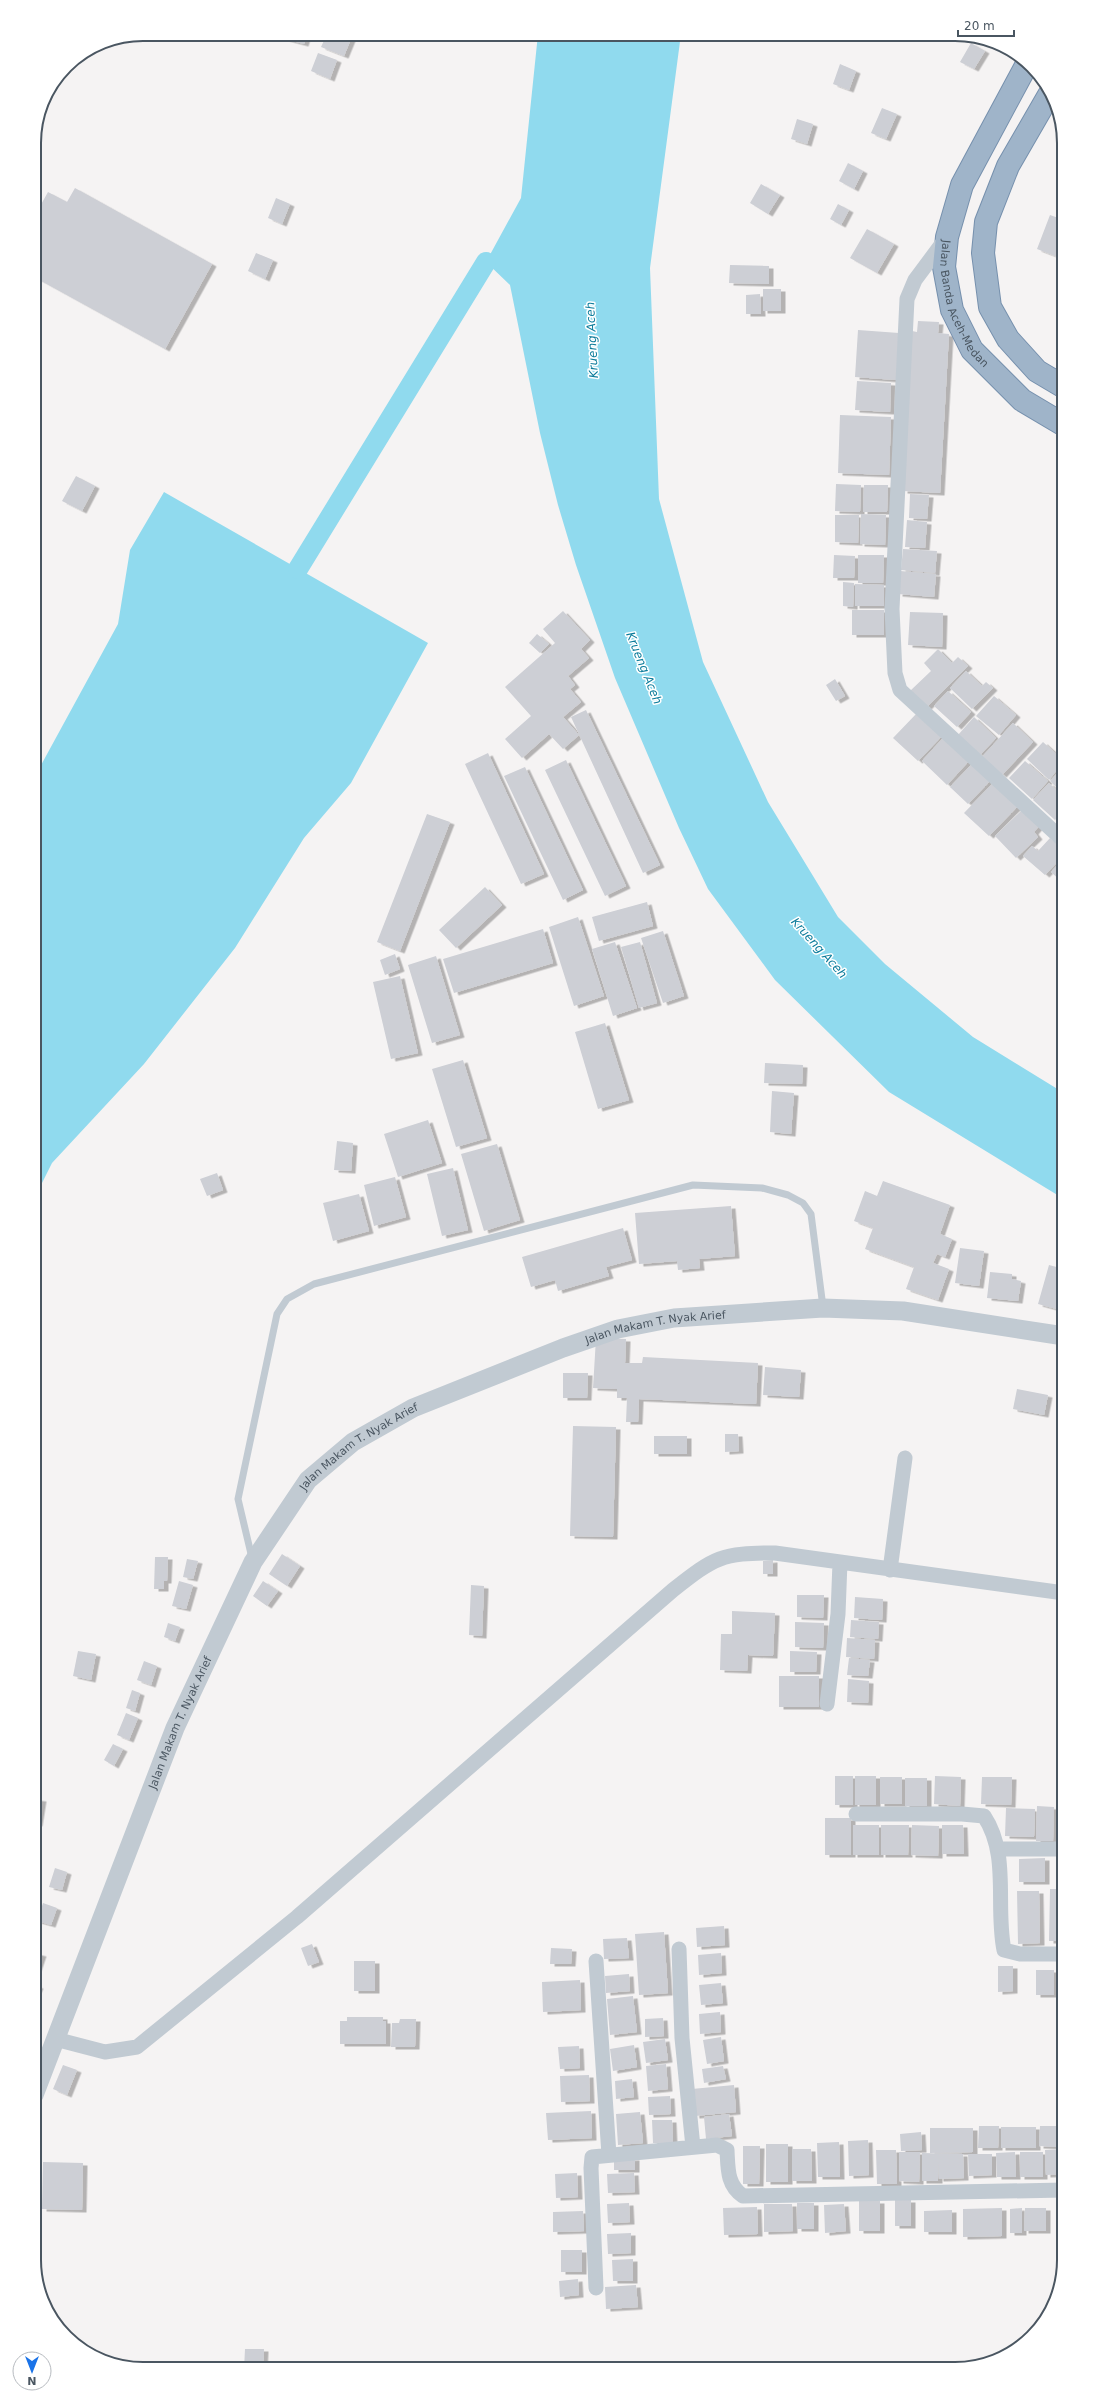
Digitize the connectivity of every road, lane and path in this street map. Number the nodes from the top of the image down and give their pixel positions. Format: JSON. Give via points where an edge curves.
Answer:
{"nodes":[{"id":1,"x":1024,"y":69,"type":"edge"},
{"id":2,"x":1047,"y":98,"type":"edge"},
{"id":3,"x":947,"y":237,"type":"junction"},
{"id":4,"x":1057,"y":383,"type":"edge"},
{"id":5,"x":1057,"y":421,"type":"edge"},
{"id":6,"x":1057,"y":836,"type":"edge"},
{"id":7,"x":823,"y":1308,"type":"junction"},
{"id":8,"x":1057,"y":1335,"type":"edge"},
{"id":9,"x":906,"y":1458,"type":"dead end"},
{"id":10,"x":253,"y":1562,"type":"junction"},
{"id":11,"x":840,"y":1562,"type":"junction"},
{"id":12,"x":890,"y":1570,"type":"junction"},
{"id":13,"x":1057,"y":1592,"type":"edge"},
{"id":14,"x":827,"y":1704,"type":"dead end"},
{"id":15,"x":856,"y":1814,"type":"dead end"},
{"id":16,"x":1057,"y":1849,"type":"edge"},
{"id":17,"x":998,"y":1850,"type":"junction"},
{"id":18,"x":679,"y":1949,"type":"dead end"},
{"id":19,"x":1057,"y":1954,"type":"edge"},
{"id":20,"x":596,"y":1961,"type":"dead end"},
{"id":21,"x":55,"y":2039,"type":"junction"},
{"id":22,"x":41,"y":2076,"type":"edge"},
{"id":23,"x":693,"y":2147,"type":"junction"},
{"id":24,"x":609,"y":2155,"type":"junction"},
{"id":25,"x":1057,"y":2190,"type":"edge"},
{"id":26,"x":596,"y":2288,"type":"dead end"}],
"edges":[{"from":1,"to":3,"type":"highway","name":"Jalan Banda Aceh-Medan","via":[[962,185]]},
{"from":2,"to":4,"type":"highway","name":"Jalan Banda Aceh-Medan","via":[[1008,166],[986,222],[983,253],[990,307],[1008,339],[1037,371]]},
{"from":3,"to":5,"type":"highway","name":"Jalan Banda Aceh-Medan","via":[[944,266],[952,310],[972,350],[1022,400]]},
{"from":3,"to":6,"type":"street","via":[[915,280],[907,299],[892,609],[895,673],[900,690]]},
{"from":7,"to":8,"type":"street","name":"Jalan Makam T. Nyak Arief","via":[[903,1311]]},
{"from":7,"to":10,"type":"street","name":"Jalan Makam T. Nyak Arief","via":[[674,1318],[618,1329],[562,1348],[413,1408],[353,1442],[308,1480]]},
{"from":7,"to":10,"type":"lane","via":[[812,1214],[803,1203],[788,1194],[762,1188],[693,1185],[314,1284],[287,1299],[277,1314],[238,1499]]},
{"from":9,"to":12,"type":"street"},
{"from":10,"to":21,"type":"street","name":"Jalan Makam T. Nyak Arief","via":[[175,1728]]},
{"from":11,"to":12,"type":"street"},
{"from":11,"to":14,"type":"street","via":[[838,1614]]},
{"from":11,"to":21,"type":"street","via":[[775,1553],[741,1553],[705,1564],[297,1918],[136,2047],[105,2052]]},
{"from":12,"to":13,"type":"street","via":[[954,1576]]},
{"from":15,"to":17,"type":"street","via":[[984,1816],[991,1827]]},
{"from":16,"to":17,"type":"street"},
{"from":17,"to":19,"type":"street","via":[[1000,1933],[1004,1950],[1020,1954]]},
{"from":18,"to":23,"type":"street","via":[[682,2038]]},
{"from":20,"to":24,"type":"street"},
{"from":21,"to":22,"type":"street","name":"Jalan Makam T. Nyak Arief"},
{"from":23,"to":24,"type":"street"},
{"from":23,"to":25,"type":"street","via":[[717,2145],[728,2150],[729,2177],[735,2190],[743,2196]]},
{"from":24,"to":26,"type":"street","via":[[592,2157]]}]}
